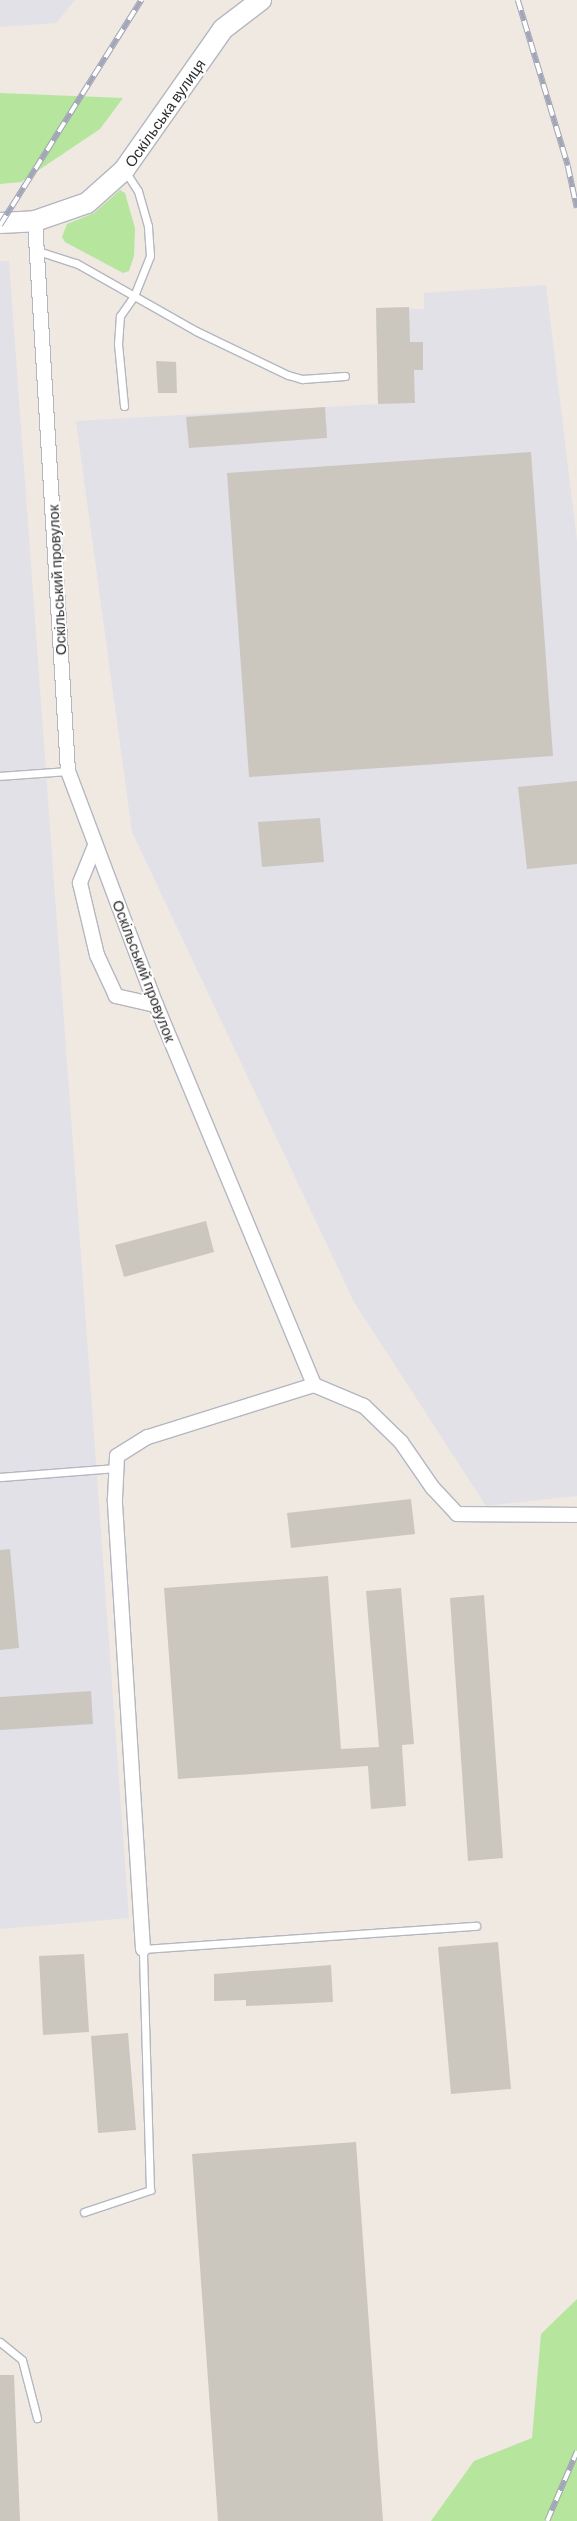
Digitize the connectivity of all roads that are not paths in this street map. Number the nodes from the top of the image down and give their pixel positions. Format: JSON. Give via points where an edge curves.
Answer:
{"nodes":[{"id":1,"x":261,"y":0,"type":"edge"},
{"id":2,"x":124,"y":170,"type":"junction"},
{"id":3,"x":35,"y":221,"type":"junction"},
{"id":4,"x":0,"y":223,"type":"edge"},
{"id":5,"x":38,"y":251,"type":"junction"},
{"id":6,"x":134,"y":296,"type":"junction"},
{"id":7,"x":345,"y":376,"type":"dead end"},
{"id":8,"x":124,"y":406,"type":"dead end"},
{"id":9,"x":68,"y":771,"type":"junction"},
{"id":10,"x":0,"y":776,"type":"edge"},
{"id":11,"x":94,"y":848,"type":"junction"},
{"id":12,"x":156,"y":1005,"type":"junction"},
{"id":13,"x":314,"y":1385,"type":"junction"},
{"id":14,"x":116,"y":1468,"type":"junction"},
{"id":15,"x":0,"y":1477,"type":"edge"},
{"id":16,"x":577,"y":1515,"type":"edge"},
{"id":17,"x":476,"y":1926,"type":"dead end"},
{"id":18,"x":143,"y":1949,"type":"junction"},
{"id":19,"x":84,"y":2212,"type":"dead end"},
{"id":20,"x":0,"y":2342,"type":"edge"},
{"id":21,"x":37,"y":2418,"type":"dead end"}],
"edges":[{"from":1,"to":2,"type":"main road","name":"Оскільська вулиця","via":[[223,29]]},
{"from":2,"to":3,"type":"main road","name":"Оскільська вулиця","via":[[86,203]]},
{"from":2,"to":6,"type":"lane","via":[[138,191],[148,226],[150,256]]},
{"from":3,"to":4,"type":"main road","name":"Оскільська вулиця"},
{"from":3,"to":5,"type":"street","name":"Оскільський провулок"},
{"from":5,"to":6,"type":"lane","via":[[76,263]]},
{"from":5,"to":9,"type":"street","name":"Оскільський провулок"},
{"from":6,"to":7,"type":"lane","via":[[196,331],[288,375],[302,379]]},
{"from":6,"to":8,"type":"lane","via":[[120,316],[118,344]]},
{"from":9,"to":10,"type":"lane"},
{"from":9,"to":11,"type":"street","name":"Оскільський провулок"},
{"from":11,"to":12,"type":"street","name":"Оскільський провулок"},
{"from":11,"to":12,"type":"street","via":[[80,883],[97,955],[116,996]]},
{"from":12,"to":13,"type":"street","name":"Оскільський провулок"},
{"from":13,"to":14,"type":"street","via":[[148,1437],[116,1456]]},
{"from":13,"to":16,"type":"street","via":[[364,1406],[400,1442],[432,1487],[457,1514]]},
{"from":14,"to":15,"type":"lane"},
{"from":14,"to":18,"type":"street"},
{"from":17,"to":18,"type":"lane"},
{"from":18,"to":19,"type":"lane","via":[[150,2190]]},
{"from":20,"to":21,"type":"lane","via":[[22,2360]]}]}
